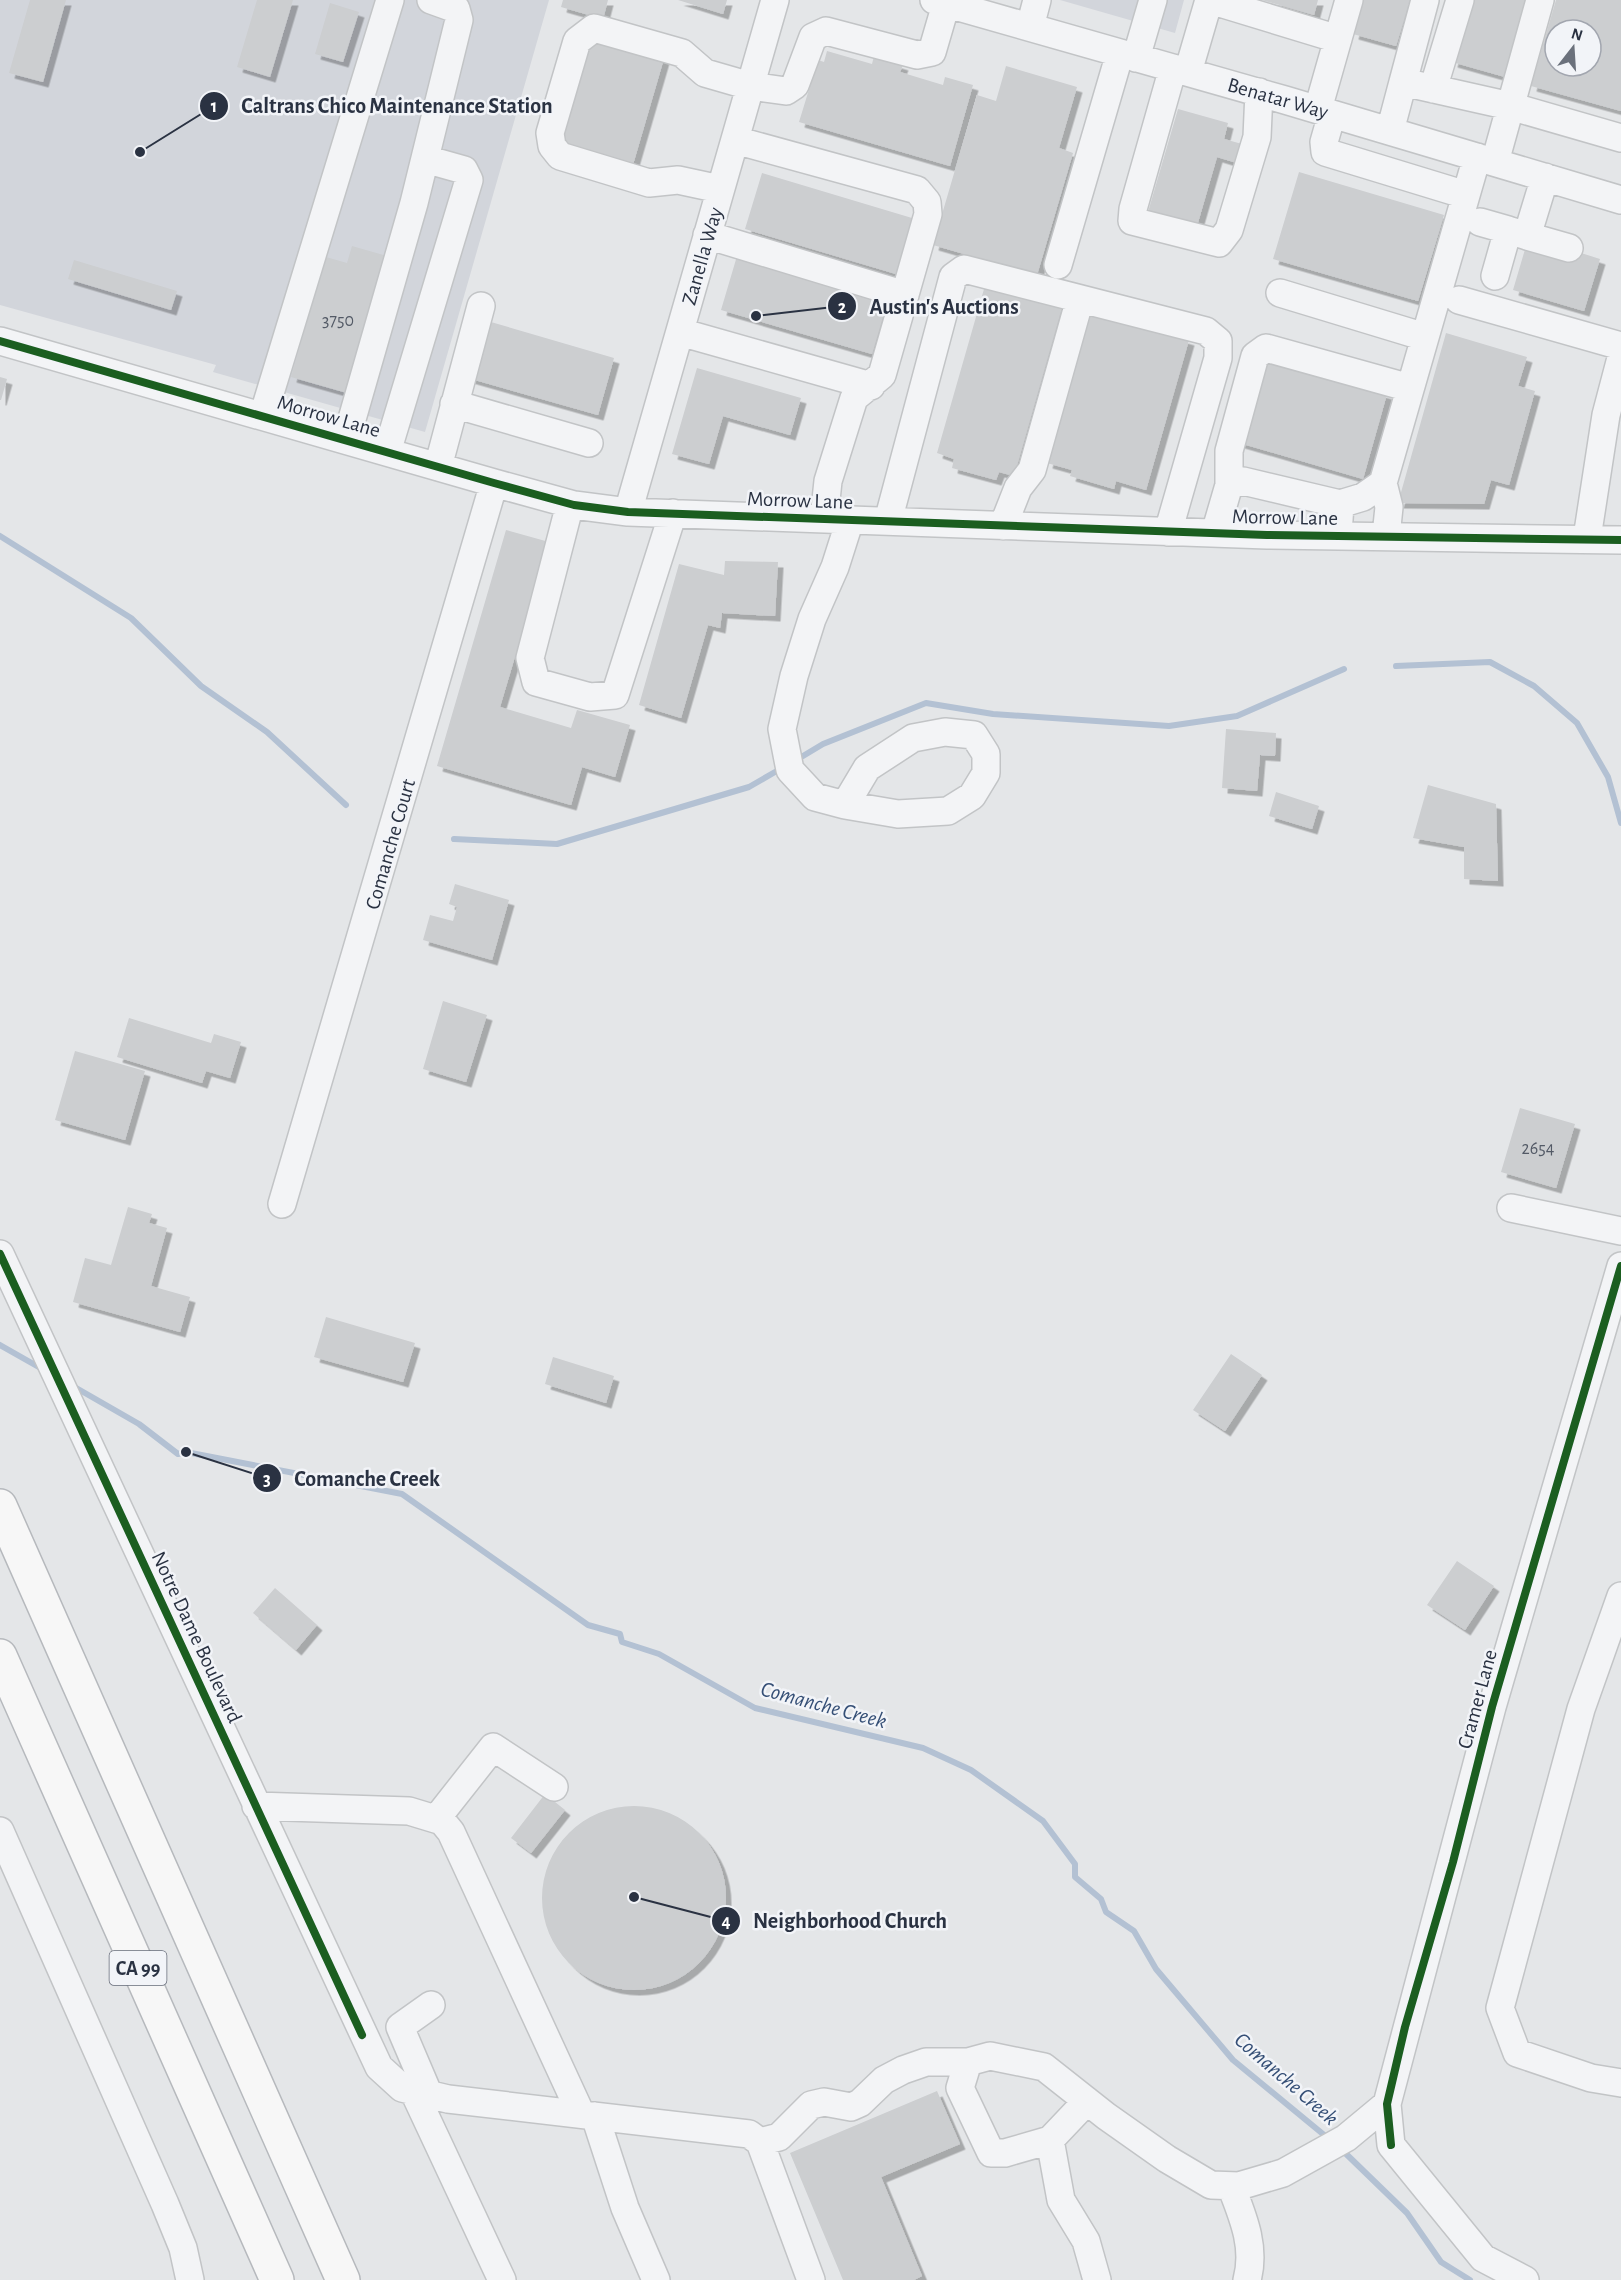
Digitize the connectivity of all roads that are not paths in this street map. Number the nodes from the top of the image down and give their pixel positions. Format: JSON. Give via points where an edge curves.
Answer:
{"nodes":[{"id":1,"x":390,"y":0,"type":"edge"},
{"id":2,"x":430,"y":0,"type":"edge"},
{"id":3,"x":775,"y":0,"type":"edge"},
{"id":4,"x":1037,"y":0,"type":"edge"},
{"id":5,"x":1153,"y":0,"type":"edge"},
{"id":6,"x":1210,"y":0,"type":"edge"},
{"id":7,"x":1349,"y":0,"type":"edge"},
{"id":8,"x":1425,"y":0,"type":"edge"},
{"id":9,"x":1460,"y":0,"type":"edge"},
{"id":10,"x":1540,"y":0,"type":"edge"},
{"id":11,"x":940,"y":2,"type":"edge"},
{"id":12,"x":1030,"y":27,"type":"junction"},
{"id":13,"x":1338,"y":39,"type":"junction"},
{"id":14,"x":1128,"y":55,"type":"junction"},
{"id":15,"x":1180,"y":70,"type":"junction"},
{"id":16,"x":1403,"y":82,"type":"junction"},
{"id":17,"x":750,"y":86,"type":"junction"},
{"id":18,"x":1433,"y":89,"type":"junction"},
{"id":19,"x":1259,"y":93,"type":"junction"},
{"id":20,"x":1510,"y":106,"type":"junction"},
{"id":21,"x":1325,"y":111,"type":"junction"},
{"id":22,"x":1390,"y":131,"type":"junction"},
{"id":23,"x":1621,"y":138,"type":"edge"},
{"id":24,"x":735,"y":140,"type":"junction"},
{"id":25,"x":424,"y":159,"type":"junction"},
{"id":26,"x":1486,"y":159,"type":"junction"},
{"id":27,"x":1545,"y":177,"type":"junction"},
{"id":28,"x":720,"y":189,"type":"junction"},
{"id":29,"x":1466,"y":195,"type":"junction"},
{"id":30,"x":1621,"y":200,"type":"edge"},
{"id":31,"x":1480,"y":222,"type":"dead end"},
{"id":32,"x":1518,"y":233,"type":"junction"},
{"id":33,"x":707,"y":235,"type":"junction"},
{"id":34,"x":1569,"y":248,"type":"dead end"},
{"id":35,"x":1058,"y":265,"type":"dead end"},
{"id":36,"x":1495,"y":276,"type":"dead end"},
{"id":37,"x":1280,"y":293,"type":"dead end"},
{"id":38,"x":905,"y":295,"type":"junction"},
{"id":39,"x":1080,"y":299,"type":"junction"},
{"id":40,"x":1459,"y":300,"type":"dead end"},
{"id":41,"x":481,"y":306,"type":"dead end"},
{"id":42,"x":680,"y":332,"type":"junction"},
{"id":43,"x":1425,"y":337,"type":"junction"},
{"id":44,"x":0,"y":341,"type":"edge"},
{"id":45,"x":1621,"y":346,"type":"edge"},
{"id":46,"x":1619,"y":371,"type":"edge"},
{"id":47,"x":871,"y":386,"type":"junction"},
{"id":48,"x":1410,"y":388,"type":"junction"},
{"id":49,"x":454,"y":404,"type":"junction"},
{"id":50,"x":263,"y":416,"type":"junction"},
{"id":51,"x":346,"y":440,"type":"junction"},
{"id":52,"x":589,"y":443,"type":"dead end"},
{"id":53,"x":387,"y":452,"type":"junction"},
{"id":54,"x":438,"y":467,"type":"junction"},
{"id":55,"x":494,"y":483,"type":"junction"},
{"id":56,"x":1383,"y":483,"type":"junction"},
{"id":57,"x":1229,"y":484,"type":"junction"},
{"id":58,"x":570,"y":504,"type":"junction"},
{"id":59,"x":1340,"y":504,"type":"junction"},
{"id":60,"x":628,"y":512,"type":"junction"},
{"id":61,"x":673,"y":513,"type":"junction"},
{"id":62,"x":837,"y":520,"type":"junction"},
{"id":63,"x":888,"y":521,"type":"junction"},
{"id":64,"x":1003,"y":526,"type":"junction"},
{"id":65,"x":1168,"y":532,"type":"junction"},
{"id":66,"x":1215,"y":533,"type":"junction"},
{"id":67,"x":1337,"y":536,"type":"junction"},
{"id":68,"x":1386,"y":536,"type":"junction"},
{"id":69,"x":1587,"y":538,"type":"junction"},
{"id":70,"x":1621,"y":540,"type":"edge"},
{"id":71,"x":845,"y":805,"type":"junction"},
{"id":72,"x":282,"y":1204,"type":"dead end"},
{"id":73,"x":1511,"y":1208,"type":"dead end"},
{"id":74,"x":1621,"y":1231,"type":"edge"},
{"id":75,"x":0,"y":1254,"type":"edge"},
{"id":76,"x":1621,"y":1266,"type":"edge"},
{"id":77,"x":0,"y":1506,"type":"edge"},
{"id":78,"x":1621,"y":1596,"type":"edge"},
{"id":79,"x":0,"y":1656,"type":"edge"},
{"id":80,"x":554,"y":1787,"type":"dead end"},
{"id":81,"x":256,"y":1806,"type":"junction"},
{"id":82,"x":436,"y":1818,"type":"junction"},
{"id":83,"x":0,"y":1831,"type":"edge"},
{"id":84,"x":431,"y":2005,"type":"dead end"},
{"id":85,"x":968,"y":2062,"type":"junction"},
{"id":86,"x":1621,"y":2083,"type":"edge"},
{"id":87,"x":421,"y":2094,"type":"junction"},
{"id":88,"x":1087,"y":2101,"type":"junction"},
{"id":89,"x":1387,"y":2104,"type":"junction"},
{"id":90,"x":588,"y":2115,"type":"junction"},
{"id":91,"x":1050,"y":2140,"type":"junction"},
{"id":92,"x":760,"y":2142,"type":"junction"},
{"id":93,"x":1232,"y":2186,"type":"junction"},
{"id":94,"x":190,"y":2280,"type":"edge"},
{"id":95,"x":277,"y":2280,"type":"edge"},
{"id":96,"x":343,"y":2280,"type":"edge"},
{"id":97,"x":502,"y":2280,"type":"edge"},
{"id":98,"x":656,"y":2280,"type":"edge"},
{"id":99,"x":811,"y":2280,"type":"edge"},
{"id":100,"x":1097,"y":2280,"type":"edge"},
{"id":101,"x":1247,"y":2280,"type":"edge"},
{"id":102,"x":1525,"y":2280,"type":"edge"}],
"edges":[{"from":1,"to":50,"type":"street"},
{"from":2,"to":25,"type":"street","via":[[456,9],[459,20]]},
{"from":3,"to":17,"type":"street","name":"Zanella Way"},
{"from":4,"to":12,"type":"street"},
{"from":5,"to":14,"type":"street"},
{"from":6,"to":13,"type":"street"},
{"from":6,"to":15,"type":"street"},
{"from":7,"to":13,"type":"street"},
{"from":8,"to":16,"type":"street"},
{"from":9,"to":18,"type":"street"},
{"from":10,"to":20,"type":"street"},
{"from":11,"to":12,"type":"street","name":"Benatar Way"},
{"from":11,"to":17,"type":"street","via":[[932,52],[917,55],[826,31],[813,37],[795,85],[786,91]]},
{"from":12,"to":14,"type":"street","name":"Benatar Way"},
{"from":13,"to":21,"type":"street"},
{"from":14,"to":15,"type":"street","name":"Benatar Way"},
{"from":14,"to":35,"type":"street"},
{"from":15,"to":19,"type":"street","name":"Benatar Way"},
{"from":15,"to":19,"type":"street","via":[[1132,221],[1219,243],[1229,230],[1257,137]]},
{"from":16,"to":18,"type":"street"},
{"from":16,"to":22,"type":"street"},
{"from":17,"to":24,"type":"street","name":"Zanella Way"},
{"from":17,"to":28,"type":"street","via":[[705,73],[682,53],[594,28],[577,41],[550,133],[552,146],[560,156],[649,183],[678,180]]},
{"from":18,"to":20,"type":"street"},
{"from":19,"to":21,"type":"street","name":"Benatar Way"},
{"from":20,"to":23,"type":"street"},
{"from":20,"to":26,"type":"street"},
{"from":21,"to":22,"type":"street","name":"Benatar Way"},
{"from":21,"to":29,"type":"street","via":[[1325,153]]},
{"from":22,"to":26,"type":"street","name":"Benatar Way"},
{"from":24,"to":28,"type":"street","name":"Zanella Way"},
{"from":24,"to":38,"type":"street","via":[[917,190],[927,201],[928,214]]},
{"from":25,"to":51,"type":"street"},
{"from":25,"to":53,"type":"street","via":[[464,171],[468,180]]},
{"from":26,"to":27,"type":"street","name":"Benatar Way"},
{"from":26,"to":29,"type":"street"},
{"from":27,"to":30,"type":"street","name":"Benatar Way"},
{"from":27,"to":32,"type":"street"},
{"from":28,"to":33,"type":"street","name":"Zanella Way"},
{"from":29,"to":43,"type":"street"},
{"from":31,"to":32,"type":"street"},
{"from":32,"to":34,"type":"street"},
{"from":32,"to":36,"type":"street"},
{"from":33,"to":38,"type":"street"},
{"from":33,"to":42,"type":"street","name":"Zanella Way"},
{"from":37,"to":43,"type":"street"},
{"from":38,"to":47,"type":"street","via":[[882,375]]},
{"from":39,"to":63,"type":"street","via":[[964,269],[953,277]]},
{"from":39,"to":64,"type":"street","via":[[1032,470],[1018,488]]},
{"from":39,"to":65,"type":"street","via":[[1206,332],[1218,341],[1218,358]]},
{"from":40,"to":45,"type":"street"},
{"from":41,"to":49,"type":"street"},
{"from":42,"to":47,"type":"street"},
{"from":42,"to":60,"type":"street","name":"Zanella Way"},
{"from":43,"to":48,"type":"street"},
{"from":44,"to":50,"type":"street","name":"Morrow Lane"},
{"from":46,"to":69,"type":"street","via":[[1606,415]]},
{"from":47,"to":62,"type":"street","via":[[854,398],[828,481]]},
{"from":48,"to":56,"type":"street"},
{"from":48,"to":57,"type":"street","via":[[1266,348],[1255,356],[1229,451]]},
{"from":49,"to":52,"type":"street"},
{"from":49,"to":54,"type":"street"},
{"from":50,"to":51,"type":"street","name":"Morrow Lane"},
{"from":51,"to":53,"type":"street","name":"Morrow Lane"},
{"from":53,"to":54,"type":"street","name":"Morrow Lane"},
{"from":54,"to":55,"type":"street","name":"Morrow Lane"},
{"from":55,"to":58,"type":"street","name":"Morrow Lane"},
{"from":55,"to":72,"type":"street","name":"Comanche Court"},
{"from":56,"to":59,"type":"street","via":[[1363,497]]},
{"from":56,"to":68,"type":"street","via":[[1389,507]]},
{"from":57,"to":59,"type":"street","via":[[1243,481]]},
{"from":57,"to":66,"type":"street"},
{"from":58,"to":60,"type":"street","name":"Morrow Lane"},
{"from":58,"to":61,"type":"street","via":[[530,658],[536,682],[590,697],[615,695]]},
{"from":59,"to":67,"type":"street"},
{"from":60,"to":61,"type":"street","name":"Morrow Lane"},
{"from":61,"to":62,"type":"street","name":"Morrow Lane"},
{"from":62,"to":63,"type":"street","name":"Morrow Lane"},
{"from":62,"to":71,"type":"street","via":[[835,567],[812,619],[782,729],[790,770],[815,797]]},
{"from":63,"to":64,"type":"street","name":"Morrow Lane"},
{"from":64,"to":65,"type":"street","name":"Morrow Lane"},
{"from":65,"to":66,"type":"street","name":"Morrow Lane"},
{"from":66,"to":67,"type":"street","name":"Morrow Lane"},
{"from":67,"to":68,"type":"street","name":"Morrow Lane"},
{"from":68,"to":69,"type":"street","name":"Morrow Lane"},
{"from":69,"to":70,"type":"street","name":"Morrow Lane"},
{"from":71,"to":71,"type":"street","via":[[898,814],[948,810],[972,796],[986,773],[986,754],[974,735],[945,732],[913,738],[867,768]]},
{"from":73,"to":74,"type":"street"},
{"from":75,"to":81,"type":"street","name":"Notre Dame Boulevard"},
{"from":76,"to":89,"type":"street","name":"Cramer Lane","via":[[1492,1707]]},
{"from":77,"to":96,"type":"highway","number":"CA 99"},
{"from":78,"to":86,"type":"street","via":[[1581,1709],[1500,2008],[1517,2053],[1591,2078]]},
{"from":79,"to":95,"type":"highway","number":"CA 99"},
{"from":80,"to":82,"type":"street","via":[[493,1747]]},
{"from":81,"to":82,"type":"street","via":[[409,1811]]},
{"from":81,"to":87,"type":"street","name":"Notre Dame Boulevard","via":[[379,2067],[402,2088]]},
{"from":82,"to":90,"type":"street","via":[[451,1832]]},
{"from":83,"to":94,"type":"street","via":[[165,2204],[183,2248]]},
{"from":84,"to":87,"type":"street","via":[[400,2026]]},
{"from":85,"to":88,"type":"street","via":[[990,2056],[1044,2067]]},
{"from":85,"to":91,"type":"street","via":[[960,2088],[991,2153],[1005,2153]]},
{"from":85,"to":92,"type":"street","via":[[926,2062],[903,2070],[850,2107],[812,2104],[779,2137]]},
{"from":87,"to":90,"type":"street"},
{"from":87,"to":97,"type":"street"},
{"from":88,"to":91,"type":"street"},
{"from":88,"to":93,"type":"street","via":[[1193,2175],[1211,2185]]},
{"from":89,"to":93,"type":"street","via":[[1346,2138],[1283,2173]]},
{"from":89,"to":102,"type":"street","name":"Cramer Lane","via":[[1391,2145],[1483,2258]]},
{"from":90,"to":92,"type":"street","via":[[748,2134]]},
{"from":90,"to":98,"type":"street"},
{"from":91,"to":100,"type":"street","via":[[1061,2200],[1086,2241]]},
{"from":92,"to":99,"type":"street"},
{"from":93,"to":101,"type":"street","via":[[1252,2263]]}]}
